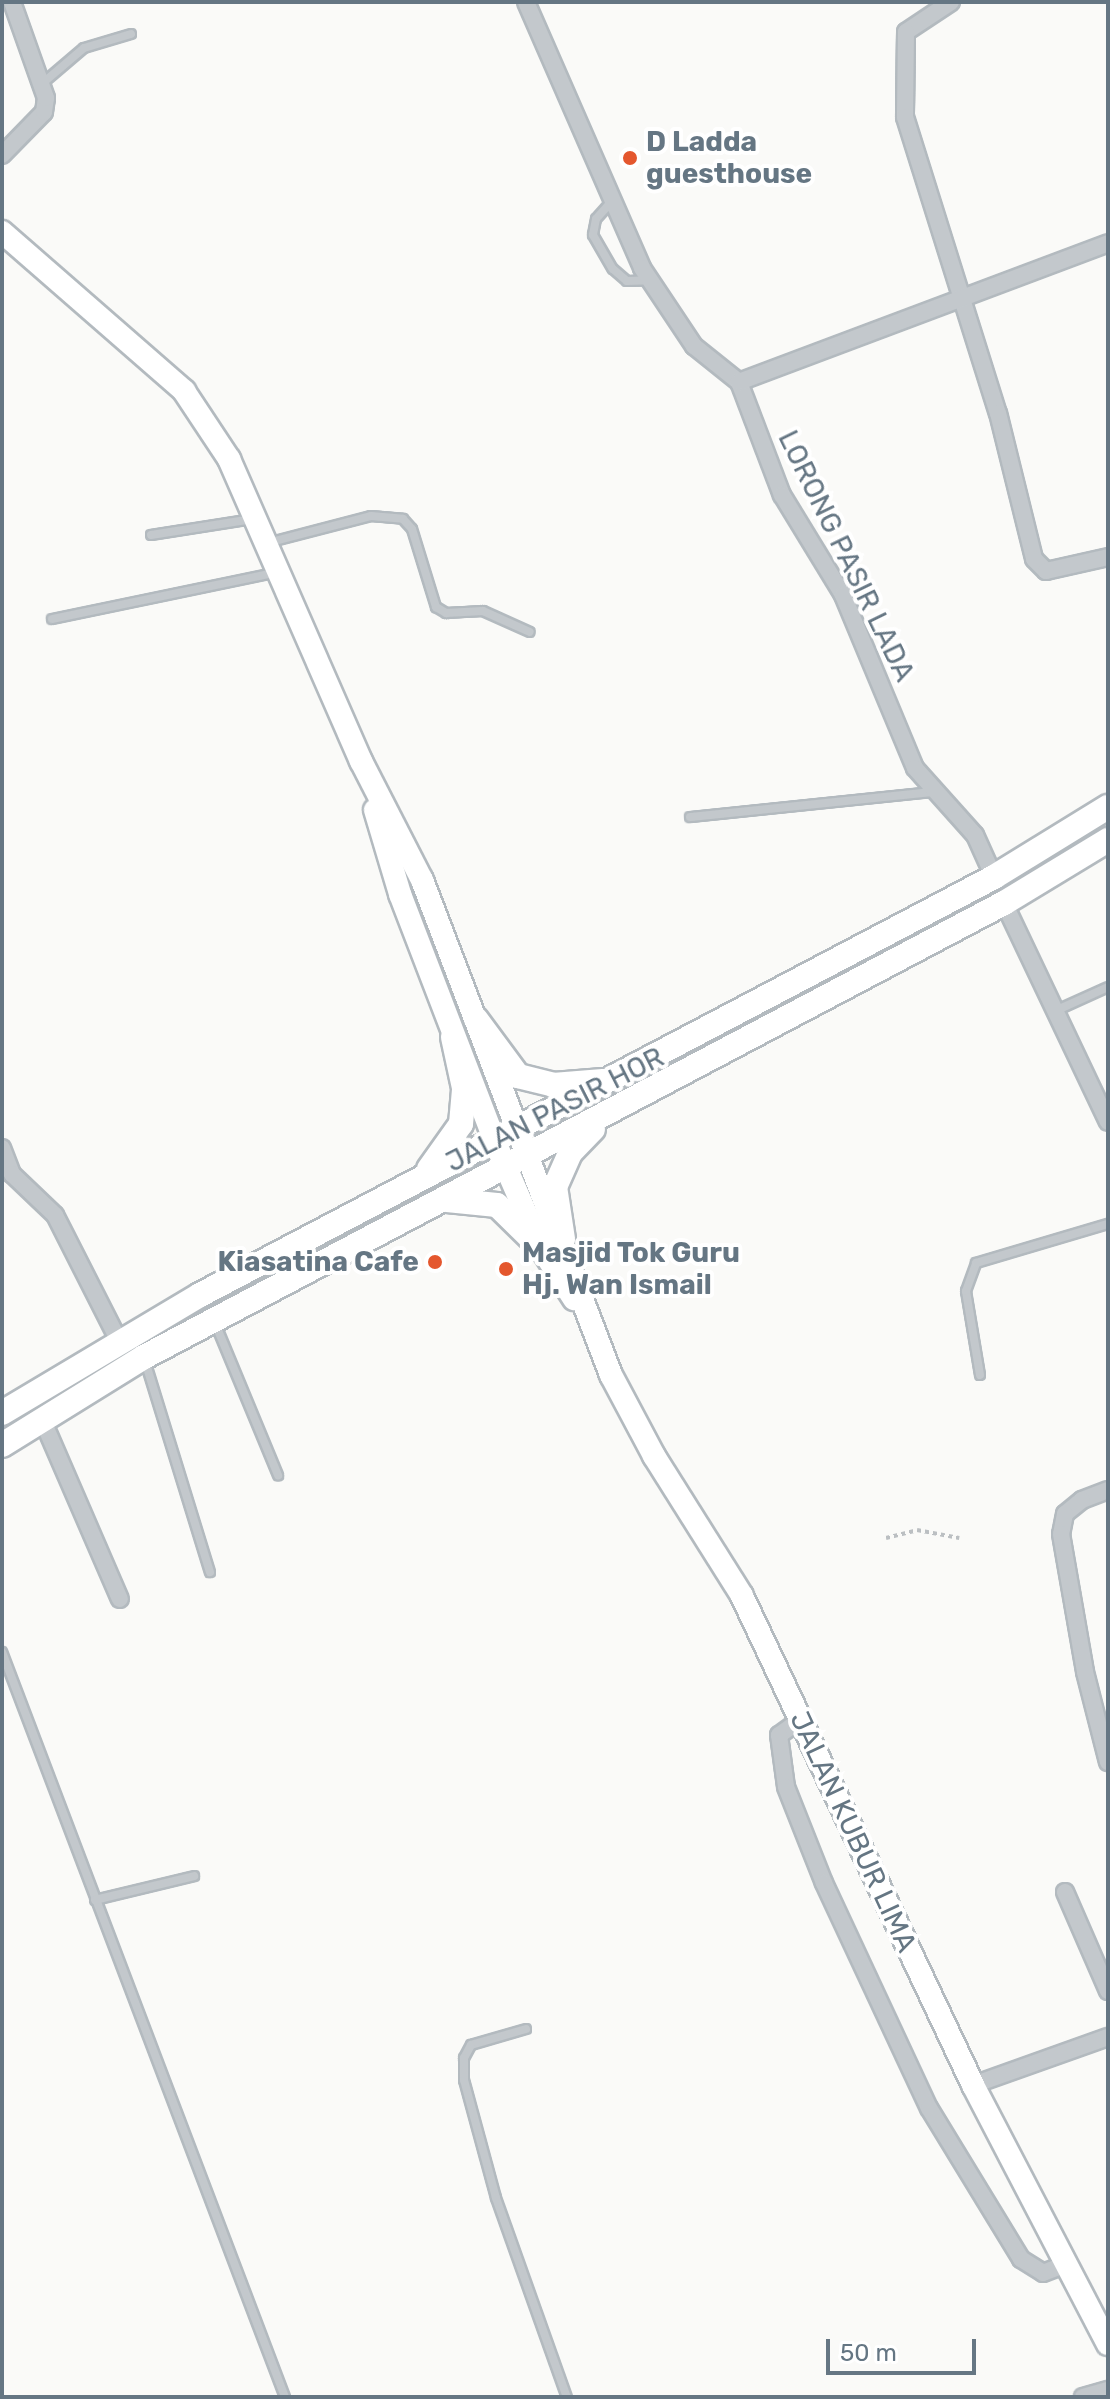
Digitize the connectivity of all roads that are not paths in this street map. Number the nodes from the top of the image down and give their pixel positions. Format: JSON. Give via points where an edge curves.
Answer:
{"nodes":[{"id":1,"x":12,"y":2,"type":"edge"},
{"id":2,"x":526,"y":2,"type":"edge"},
{"id":3,"x":951,"y":2,"type":"edge"},
{"id":4,"x":131,"y":34,"type":"dead end"},
{"id":5,"x":44,"y":82,"type":"junction"},
{"id":6,"x":2,"y":155,"type":"edge"},
{"id":7,"x":613,"y":200,"type":"junction"},
{"id":8,"x":2,"y":232,"type":"edge"},
{"id":9,"x":1108,"y":243,"type":"edge"},
{"id":10,"x":650,"y":280,"type":"junction"},
{"id":11,"x":961,"y":300,"type":"junction"},
{"id":12,"x":739,"y":382,"type":"junction"},
{"id":13,"x":256,"y":518,"type":"junction"},
{"id":14,"x":151,"y":535,"type":"dead end"},
{"id":15,"x":267,"y":543,"type":"junction"},
{"id":16,"x":1108,"y":557,"type":"edge"},
{"id":17,"x":280,"y":572,"type":"junction"},
{"id":18,"x":52,"y":619,"type":"dead end"},
{"id":19,"x":530,"y":632,"type":"dead end"},
{"id":20,"x":361,"y":761,"type":"junction"},
{"id":21,"x":931,"y":792,"type":"junction"},
{"id":22,"x":1108,"y":807,"type":"edge"},
{"id":23,"x":690,"y":817,"type":"dead end"},
{"id":24,"x":1108,"y":840,"type":"edge"},
{"id":25,"x":994,"y":877,"type":"junction"},
{"id":26,"x":1004,"y":903,"type":"junction"},
{"id":27,"x":1108,"y":987,"type":"edge"},
{"id":28,"x":1055,"y":1011,"type":"junction"},
{"id":29,"x":476,"y":1019,"type":"junction"},
{"id":30,"x":453,"y":1037,"type":"junction"},
{"id":31,"x":615,"y":1080,"type":"junction"},
{"id":32,"x":608,"y":1113,"type":"junction"},
{"id":33,"x":1108,"y":1122,"type":"edge"},
{"id":34,"x":518,"y":1130,"type":"junction"},
{"id":35,"x":495,"y":1142,"type":"junction"},
{"id":36,"x":2,"y":1148,"type":"edge"},
{"id":37,"x":527,"y":1154,"type":"junction"},
{"id":38,"x":505,"y":1166,"type":"junction"},
{"id":39,"x":419,"y":1179,"type":"junction"},
{"id":40,"x":439,"y":1201,"type":"junction"},
{"id":41,"x":1108,"y":1224,"type":"edge"},
{"id":42,"x":552,"y":1243,"type":"junction"},
{"id":43,"x":213,"y":1319,"type":"junction"},
{"id":44,"x":119,"y":1341,"type":"junction"},
{"id":45,"x":144,"y":1357,"type":"junction"},
{"id":46,"x":980,"y":1375,"type":"dead end"},
{"id":47,"x":2,"y":1413,"type":"edge"},
{"id":48,"x":42,"y":1419,"type":"junction"},
{"id":49,"x":2,"y":1445,"type":"edge"},
{"id":50,"x":278,"y":1475,"type":"dead end"},
{"id":51,"x":1108,"y":1490,"type":"edge"},
{"id":52,"x":210,"y":1572,"type":"dead end"},
{"id":53,"x":120,"y":1599,"type":"dead end"},
{"id":54,"x":2,"y":1652,"type":"edge"},
{"id":55,"x":800,"y":1720,"type":"junction"},
{"id":56,"x":1108,"y":1762,"type":"edge"},
{"id":57,"x":194,"y":1876,"type":"dead end"},
{"id":58,"x":1065,"y":1892,"type":"dead end"},
{"id":59,"x":95,"y":1900,"type":"junction"},
{"id":60,"x":1108,"y":1991,"type":"edge"},
{"id":61,"x":526,"y":2029,"type":"dead end"},
{"id":62,"x":1108,"y":2037,"type":"edge"},
{"id":63,"x":973,"y":2085,"type":"junction"},
{"id":64,"x":1066,"y":2264,"type":"junction"},
{"id":65,"x":1108,"y":2344,"type":"edge"},
{"id":66,"x":1108,"y":2390,"type":"edge"},
{"id":67,"x":285,"y":2397,"type":"edge"},
{"id":68,"x":567,"y":2397,"type":"edge"},
{"id":69,"x":1083,"y":2397,"type":"edge"}],
"edges":[{"from":1,"to":5,"type":"street"},
{"from":2,"to":7,"type":"street"},
{"from":3,"to":11,"type":"street","via":[[906,32],[903,98]]},
{"from":4,"to":5,"type":"lane","via":[[84,48]]},
{"from":5,"to":6,"type":"street","via":[[44,112]]},
{"from":7,"to":10,"type":"street"},
{"from":7,"to":10,"type":"lane","via":[[596,219],[593,235],[613,269],[627,281]]},
{"from":8,"to":13,"type":"main road","via":[[184,391],[211,426]]},
{"from":9,"to":11,"type":"street"},
{"from":10,"to":12,"type":"street","via":[[694,346]]},
{"from":11,"to":12,"type":"street"},
{"from":11,"to":16,"type":"street","via":[[998,413],[1034,559],[1046,571]]},
{"from":12,"to":21,"type":"street","name":"LORONG PASIR LADA","via":[[782,495],[843,595],[915,768]]},
{"from":13,"to":14,"type":"lane"},
{"from":13,"to":15,"type":"main road"},
{"from":15,"to":17,"type":"main road"},
{"from":15,"to":19,"type":"lane","via":[[371,516],[403,519],[412,529],[436,607],[446,613],[483,611]]},
{"from":17,"to":18,"type":"lane"},
{"from":17,"to":20,"type":"main road"},
{"from":20,"to":29,"type":"main road","name":"JALAN KUBUR LIMA","via":[[422,880]]},
{"from":20,"to":30,"type":"main road","name":"JALAN KUBUR LIMA","via":[[400,894]]},
{"from":21,"to":23,"type":"lane"},
{"from":21,"to":25,"type":"street","name":"LORONG PASIR LADA","via":[[975,835]]},
{"from":22,"to":25,"type":"main road","name":"JALAN PASIR HOR"},
{"from":24,"to":26,"type":"main road","name":"JALAN PASIR HOR"},
{"from":25,"to":31,"type":"main road","name":"JALAN PASIR HOR"},
{"from":26,"to":28,"type":"street"},
{"from":26,"to":32,"type":"main road","name":"JALAN PASIR HOR"},
{"from":27,"to":28,"type":"lane"},
{"from":28,"to":33,"type":"street"},
{"from":29,"to":31,"type":"main road","via":[[518,1076],[553,1085]]},
{"from":29,"to":34,"type":"main road","name":"JALAN KUBUR LIMA"},
{"from":30,"to":35,"type":"main road","name":"JALAN KUBUR LIMA"},
{"from":30,"to":39,"type":"main road","via":[[464,1088],[461,1124],[443,1155]]},
{"from":31,"to":34,"type":"main road","name":"JALAN PASIR HOR"},
{"from":32,"to":37,"type":"main road","name":"JALAN PASIR HOR"},
{"from":32,"to":42,"type":"main road","via":[[560,1169]]},
{"from":34,"to":35,"type":"main road","name":"JALAN PASIR HOR"},
{"from":34,"to":37,"type":"main road","name":"JALAN KUBUR LIMA"},
{"from":35,"to":38,"type":"main road","name":"JALAN KUBUR LIMA"},
{"from":35,"to":39,"type":"main road","name":"JALAN PASIR HOR"},
{"from":36,"to":44,"type":"street","via":[[12,1174],[55,1215]]},
{"from":37,"to":38,"type":"main road","name":"JALAN PASIR HOR"},
{"from":37,"to":42,"type":"main road","name":"JALAN KUBUR LIMA"},
{"from":38,"to":40,"type":"main road","name":"JALAN PASIR HOR"},
{"from":38,"to":42,"type":"main road","name":"JALAN KUBUR LIMA"},
{"from":39,"to":44,"type":"main road","name":"JALAN PASIR HOR"},
{"from":40,"to":42,"type":"main road","via":[[497,1205]]},
{"from":40,"to":43,"type":"main road","name":"JALAN PASIR HOR"},
{"from":41,"to":46,"type":"lane","via":[[976,1263],[966,1291]]},
{"from":42,"to":55,"type":"main road","name":"JALAN KUBUR LIMA","via":[[654,1456],[742,1596]]},
{"from":43,"to":45,"type":"main road","name":"JALAN PASIR HOR"},
{"from":43,"to":50,"type":"lane"},
{"from":44,"to":47,"type":"main road","name":"JALAN PASIR HOR"},
{"from":45,"to":48,"type":"main road","name":"JALAN PASIR HOR"},
{"from":45,"to":52,"type":"lane"},
{"from":48,"to":49,"type":"main road","name":"JALAN PASIR HOR"},
{"from":48,"to":53,"type":"street"},
{"from":51,"to":56,"type":"street","via":[[1065,1514],[1061,1534],[1085,1672]]},
{"from":54,"to":59,"type":"lane"},
{"from":55,"to":63,"type":"main road","name":"JALAN KUBUR LIMA"},
{"from":55,"to":64,"type":"street","via":[[779,1735],[786,1787],[824,1883],[929,2108],[1021,2259],[1043,2273]]},
{"from":57,"to":59,"type":"lane"},
{"from":58,"to":60,"type":"street"},
{"from":59,"to":67,"type":"lane"},
{"from":61,"to":68,"type":"lane","via":[[471,2045],[464,2058],[464,2080],[496,2198]]},
{"from":62,"to":63,"type":"street"},
{"from":63,"to":64,"type":"main road","name":"JALAN KUBUR LIMA"},
{"from":64,"to":65,"type":"main road","name":"JALAN KUBUR LIMA"},
{"from":66,"to":69,"type":"street"}]}
